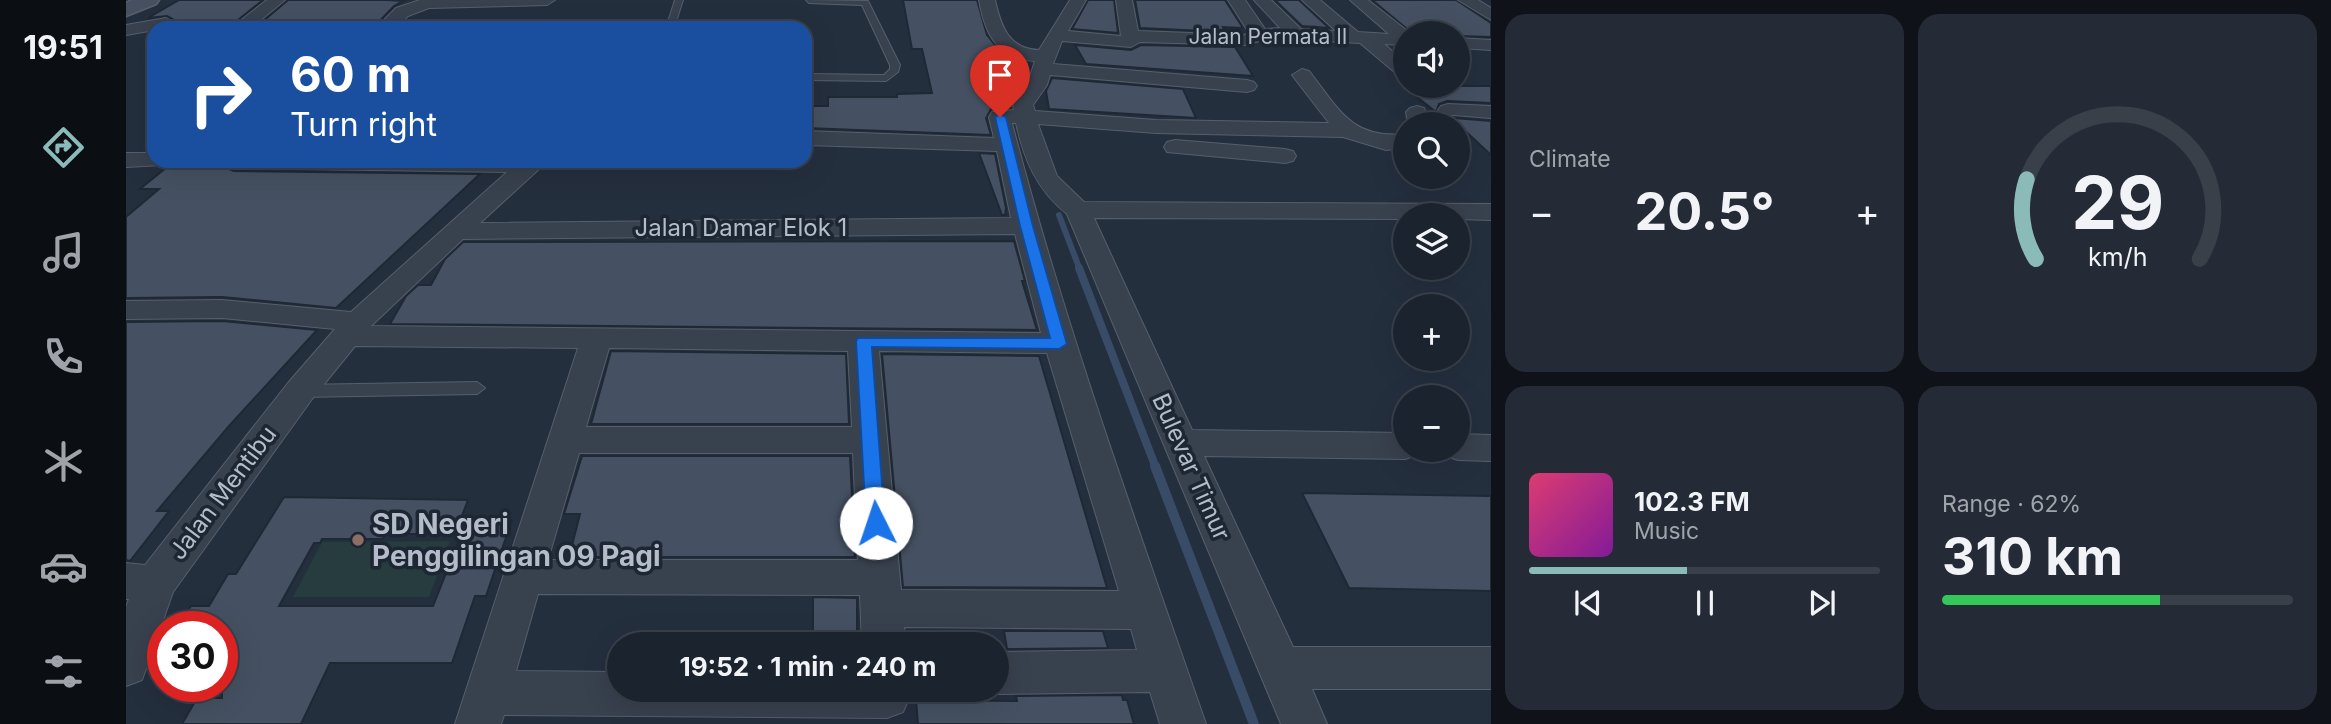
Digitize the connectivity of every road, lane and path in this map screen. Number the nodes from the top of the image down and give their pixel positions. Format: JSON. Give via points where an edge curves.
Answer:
{"nodes":[{"id":1,"x":149,"y":0,"type":"edge"},
{"id":2,"x":276,"y":0,"type":"edge"},
{"id":3,"x":547,"y":0,"type":"edge"},
{"id":4,"x":679,"y":0,"type":"edge"},
{"id":5,"x":987,"y":0,"type":"edge"},
{"id":6,"x":1078,"y":0,"type":"edge"},
{"id":7,"x":1124,"y":0,"type":"edge"},
{"id":8,"x":1236,"y":0,"type":"edge"},
{"id":9,"x":1262,"y":0,"type":"edge"},
{"id":10,"x":1310,"y":0,"type":"edge"},
{"id":11,"x":1358,"y":0,"type":"edge"},
{"id":12,"x":1466,"y":0,"type":"edge"},
{"id":13,"x":809,"y":1,"type":"edge"},
{"id":14,"x":126,"y":10,"type":"edge"},
{"id":15,"x":1491,"y":15,"type":"edge"},
{"id":16,"x":249,"y":21,"type":"edge"},
{"id":17,"x":392,"y":21,"type":"edge"},
{"id":18,"x":672,"y":21,"type":"edge"},
{"id":19,"x":147,"y":26,"type":"edge"},
{"id":20,"x":1393,"y":29,"type":"edge"},
{"id":21,"x":126,"y":30,"type":"edge"},
{"id":22,"x":1260,"y":34,"type":"junction"},
{"id":23,"x":1296,"y":34,"type":"junction"},
{"id":24,"x":1057,"y":35,"type":"junction"},
{"id":25,"x":1130,"y":36,"type":"junction"},
{"id":26,"x":1359,"y":37,"type":"junction"},
{"id":27,"x":1393,"y":38,"type":"edge"},
{"id":28,"x":1470,"y":44,"type":"edge"},
{"id":29,"x":1491,"y":45,"type":"edge"},
{"id":30,"x":1016,"y":53,"type":"junction"},
{"id":31,"x":1044,"y":61,"type":"junction"},
{"id":32,"x":1393,"y":62,"type":"edge"},
{"id":33,"x":1016,"y":74,"type":"dead end"},
{"id":34,"x":1302,"y":75,"type":"dead end"},
{"id":35,"x":812,"y":76,"type":"edge"},
{"id":36,"x":1247,"y":86,"type":"dead end"},
{"id":37,"x":1448,"y":110,"type":"dead end"},
{"id":38,"x":1491,"y":112,"type":"edge"},
{"id":39,"x":1027,"y":124,"type":"junction"},
{"id":40,"x":1345,"y":130,"type":"junction"},
{"id":41,"x":812,"y":138,"type":"edge"},
{"id":42,"x":1393,"y":142,"type":"edge"},
{"id":43,"x":1007,"y":145,"type":"junction"},
{"id":44,"x":1285,"y":156,"type":"dead end"},
{"id":45,"x":126,"y":160,"type":"edge"},
{"id":46,"x":147,"y":160,"type":"edge"},
{"id":47,"x":525,"y":168,"type":"edge"},
{"id":48,"x":1078,"y":210,"type":"junction"},
{"id":49,"x":1491,"y":212,"type":"edge"},
{"id":50,"x":1026,"y":226,"type":"junction"},
{"id":51,"x":456,"y":230,"type":"junction"},
{"id":52,"x":126,"y":310,"type":"edge"},
{"id":53,"x":352,"y":329,"type":"junction"},
{"id":54,"x":596,"y":339,"type":"junction"},
{"id":55,"x":863,"y":341,"type":"junction"},
{"id":56,"x":1059,"y":344,"type":"junction"},
{"id":57,"x":477,"y":388,"type":"dead end"},
{"id":58,"x":300,"y":391,"type":"junction"},
{"id":59,"x":565,"y":440,"type":"junction"},
{"id":60,"x":870,"y":440,"type":"junction"},
{"id":61,"x":1181,"y":443,"type":"junction"},
{"id":62,"x":1393,"y":446,"type":"edge"},
{"id":63,"x":1470,"y":447,"type":"edge"},
{"id":64,"x":1491,"y":448,"type":"edge"},
{"id":65,"x":523,"y":577,"type":"junction"},
{"id":66,"x":140,"y":582,"type":"edge"},
{"id":67,"x":882,"y":610,"type":"edge"},
{"id":68,"x":1145,"y":610,"type":"junction"},
{"id":69,"x":126,"y":665,"type":"edge"},
{"id":70,"x":1279,"y":668,"type":"junction"},
{"id":71,"x":1491,"y":668,"type":"edge"},
{"id":72,"x":1166,"y":671,"type":"junction"},
{"id":73,"x":1009,"y":673,"type":"edge"},
{"id":74,"x":887,"y":703,"type":"edge"},
{"id":75,"x":483,"y":708,"type":"edge"},
{"id":76,"x":1183,"y":724,"type":"edge"},
{"id":77,"x":1304,"y":724,"type":"edge"}],
"edges":[{"from":1,"to":14,"type":"street"},
{"from":2,"to":16,"type":"street"},
{"from":3,"to":17,"type":"street","via":[[427,3],[402,12]]},
{"from":4,"to":18,"type":"lane"},
{"from":5,"to":30,"type":"street","via":[[988,12]]},
{"from":6,"to":24,"type":"street"},
{"from":7,"to":25,"type":"street"},
{"from":8,"to":22,"type":"street","via":[[1250,26]]},
{"from":9,"to":23,"type":"street"},
{"from":10,"to":26,"type":"street"},
{"from":11,"to":20,"type":"street"},
{"from":12,"to":15,"type":"street"},
{"from":13,"to":35,"type":"lane","via":[[865,3],[895,70],[886,78]]},
{"from":19,"to":21,"type":"street"},
{"from":22,"to":23,"type":"street","name":"Jalan Permata II"},
{"from":22,"to":25,"type":"street","name":"Jalan Permata II","via":[[1245,40]]},
{"from":23,"to":26,"type":"street","name":"Jalan Permata II"},
{"from":24,"to":25,"type":"street","name":"Jalan Permata II","via":[[1131,42]]},
{"from":24,"to":31,"type":"street"},
{"from":26,"to":27,"type":"street","name":"Jalan Permata II"},
{"from":26,"to":32,"type":"street"},
{"from":28,"to":29,"type":"street"},
{"from":30,"to":31,"type":"street"},
{"from":30,"to":33,"type":"street"},
{"from":31,"to":36,"type":"street"},
{"from":31,"to":39,"type":"street","via":[[1037,85],[1023,105]]},
{"from":34,"to":40,"type":"street"},
{"from":37,"to":38,"type":"street"},
{"from":39,"to":40,"type":"street"},
{"from":39,"to":43,"type":"street","via":[[1000,109]]},
{"from":39,"to":44,"type":"street"},
{"from":39,"to":48,"type":"street","via":[[1045,177],[1057,195]]},
{"from":40,"to":42,"type":"street"},
{"from":41,"to":43,"type":"street"},
{"from":43,"to":50,"type":"street"},
{"from":45,"to":46,"type":"street"},
{"from":47,"to":51,"type":"street"},
{"from":48,"to":49,"type":"street"},
{"from":48,"to":61,"type":"street","name":"Bulevar Timur"},
{"from":50,"to":51,"type":"street","name":"Jalan Damar Elok 1"},
{"from":50,"to":56,"type":"street"},
{"from":51,"to":53,"type":"street"},
{"from":52,"to":53,"type":"street","via":[[222,309]]},
{"from":53,"to":54,"type":"street"},
{"from":53,"to":58,"type":"street","name":"Jalan Mentibu"},
{"from":54,"to":55,"type":"street"},
{"from":54,"to":59,"type":"street"},
{"from":55,"to":56,"type":"street"},
{"from":55,"to":60,"type":"street"},
{"from":56,"to":68,"type":"street"},
{"from":57,"to":58,"type":"lane"},
{"from":58,"to":66,"type":"street","name":"Jalan Mentibu"},
{"from":59,"to":60,"type":"street"},
{"from":59,"to":65,"type":"street"},
{"from":60,"to":67,"type":"street"},
{"from":61,"to":62,"type":"street"},
{"from":61,"to":70,"type":"street","name":"Bulevar Timur"},
{"from":63,"to":64,"type":"street"},
{"from":65,"to":67,"type":"street"},
{"from":65,"to":75,"type":"street"},
{"from":66,"to":69,"type":"street","name":"Jalan Mentibu"},
{"from":67,"to":68,"type":"street"},
{"from":68,"to":72,"type":"street"},
{"from":70,"to":71,"type":"street"},
{"from":70,"to":77,"type":"street","name":"Bulevar Timur"},
{"from":72,"to":73,"type":"street"},
{"from":72,"to":76,"type":"street"},
{"from":74,"to":75,"type":"street"}]}
